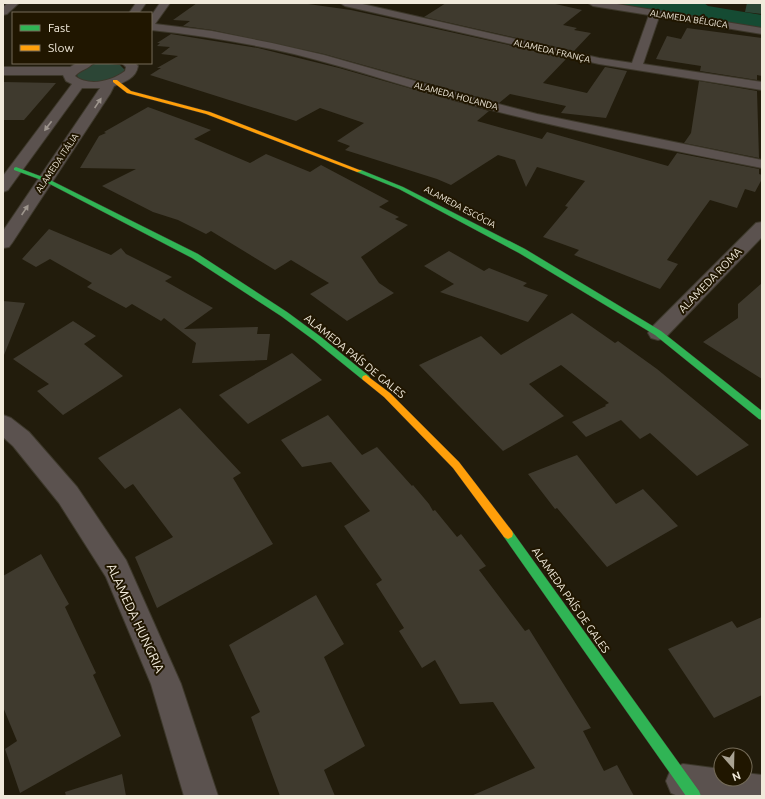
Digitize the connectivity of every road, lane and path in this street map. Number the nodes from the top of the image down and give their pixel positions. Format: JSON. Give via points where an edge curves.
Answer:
{"nodes":[{"id":1,"x":14,"y":3,"type":"edge"},
{"id":2,"x":141,"y":3,"type":"edge"},
{"id":3,"x":165,"y":3,"type":"edge"},
{"id":4,"x":345,"y":3,"type":"edge"},
{"id":5,"x":593,"y":3,"type":"edge"},
{"id":6,"x":3,"y":12,"type":"edge"},
{"id":7,"x":135,"y":12,"type":"edge"},
{"id":8,"x":655,"y":14,"type":"junction"},
{"id":9,"x":152,"y":22,"type":"edge"},
{"id":10,"x":152,"y":27,"type":"edge"},
{"id":11,"x":762,"y":31,"type":"edge"},
{"id":12,"x":85,"y":64,"type":"edge"},
{"id":13,"x":129,"y":64,"type":"edge"},
{"id":14,"x":636,"y":67,"type":"junction"},
{"id":15,"x":3,"y":70,"type":"edge"},
{"id":16,"x":71,"y":71,"type":"junction"},
{"id":17,"x":112,"y":82,"type":"junction"},
{"id":18,"x":79,"y":83,"type":"junction"},
{"id":19,"x":762,"y":86,"type":"edge"},
{"id":20,"x":762,"y":164,"type":"edge"},
{"id":21,"x":16,"y":169,"type":"junction"},
{"id":22,"x":46,"y":180,"type":"junction"},
{"id":23,"x":3,"y":187,"type":"edge"},
{"id":24,"x":762,"y":226,"type":"edge"},
{"id":25,"x":3,"y":243,"type":"edge"},
{"id":26,"x":658,"y":333,"type":"junction"},
{"id":27,"x":762,"y":416,"type":"edge"},
{"id":28,"x":3,"y":424,"type":"edge"},
{"id":29,"x":688,"y":788,"type":"edge"},
{"id":30,"x":762,"y":792,"type":"edge"},
{"id":31,"x":201,"y":796,"type":"edge"}],
"edges":[{"from":1,"to":6,"type":"street"},
{"from":2,"to":7,"type":"street"},
{"from":3,"to":9,"type":"street"},
{"from":4,"to":14,"type":"street","name":"ALAMEDA FRANÇA","via":[[557,52]]},
{"from":5,"to":8,"type":"street","name":"ALAMEDA BÉLGICA"},
{"from":8,"to":11,"type":"street","name":"ALAMEDA BÉLGICA"},
{"from":8,"to":14,"type":"street"},
{"from":10,"to":20,"type":"street","name":"ALAMEDA HOLANDA","via":[[271,45],[472,101],[588,129]]},
{"from":12,"to":16,"type":"street"},
{"from":13,"to":17,"type":"street","via":[[132,66],[131,72]]},
{"from":14,"to":19,"type":"street","name":"ALAMEDA FRANÇA"},
{"from":15,"to":16,"type":"street"},
{"from":16,"to":18,"type":"street","via":[[70,78]]},
{"from":17,"to":18,"type":"street"},
{"from":22,"to":17,"type":"street","name":"ALAMEDA ITÁLIA","one_way":true},
{"from":17,"to":26,"type":"street","name":"ALAMEDA ESCÓCIA","via":[[129,92],[215,116],[263,133],[401,188],[522,251]]},
{"from":18,"to":21,"type":"street","one_way":true},
{"from":21,"to":22,"type":"street","name":"ALAMEDA PAÍS DE GALES"},
{"from":21,"to":23,"type":"street"},
{"from":25,"to":22,"type":"street","name":"ALAMEDA ITÁLIA","one_way":true},
{"from":22,"to":29,"type":"street","name":"ALAMEDA PAÍS DE GALES","via":[[195,256],[284,314],[387,395],[456,465],[520,549]]},
{"from":24,"to":26,"type":"street","name":"ALAMEDA ROMA"},
{"from":26,"to":27,"type":"street","name":"ALAMEDA ESCÓCIA"},
{"from":28,"to":31,"type":"street","name":"ALAMEDA HUNGRIA","via":[[20,439],[68,495],[116,569],[166,684]]},
{"from":29,"to":30,"type":"street"}]}
